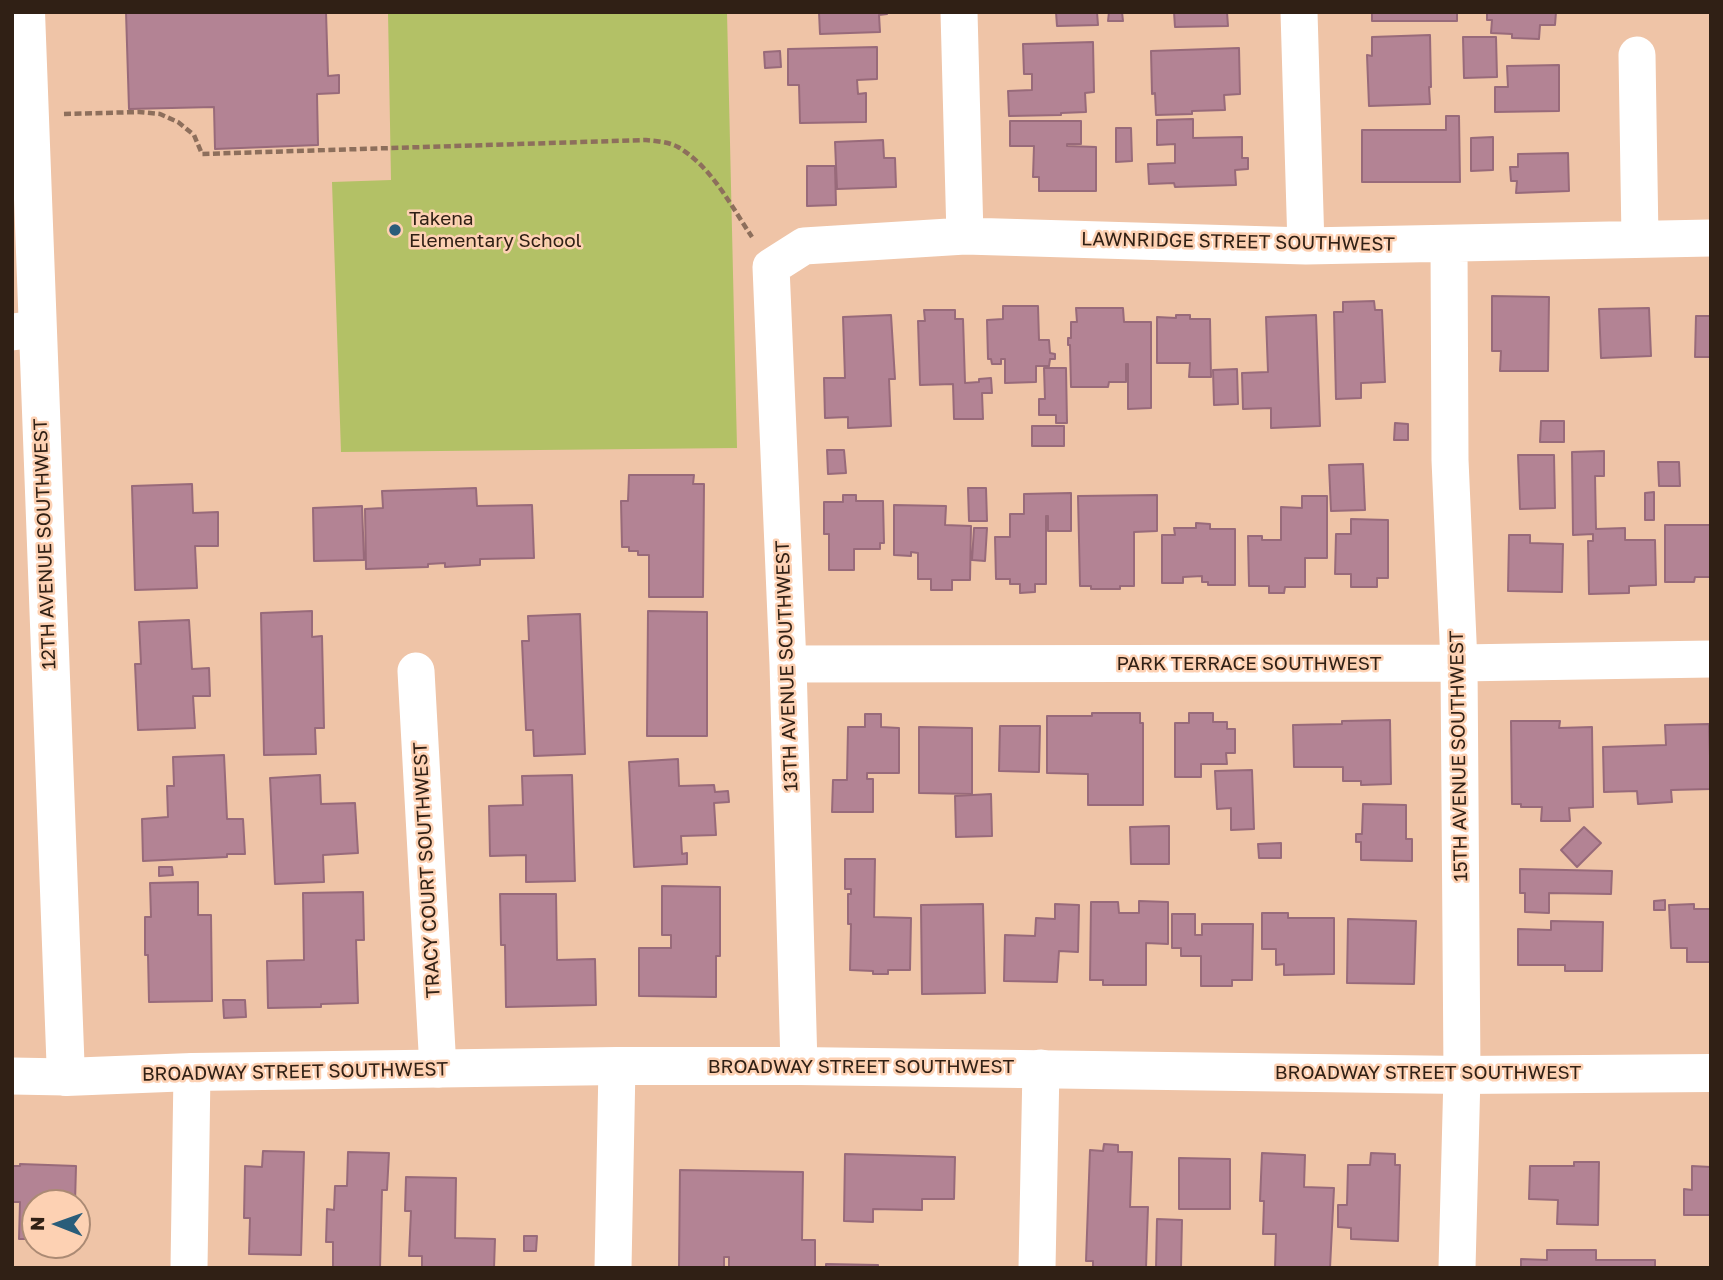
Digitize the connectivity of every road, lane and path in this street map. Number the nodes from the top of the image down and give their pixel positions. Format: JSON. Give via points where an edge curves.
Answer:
{"nodes":[{"id":1,"x":26,"y":12,"type":"edge"},
{"id":2,"x":959,"y":12,"type":"edge"},
{"id":3,"x":1299,"y":12,"type":"edge"},
{"id":4,"x":1637,"y":55,"type":"dead end"},
{"id":5,"x":29,"y":115,"type":"junction"},
{"id":6,"x":965,"y":236,"type":"junction"},
{"id":7,"x":1711,"y":238,"type":"edge"},
{"id":8,"x":1640,"y":239,"type":"junction"},
{"id":9,"x":1449,"y":244,"type":"junction"},
{"id":10,"x":1306,"y":247,"type":"junction"},
{"id":11,"x":771,"y":267,"type":"junction"},
{"id":12,"x":24,"y":330,"type":"edge"},
{"id":13,"x":1711,"y":659,"type":"edge"},
{"id":14,"x":1459,"y":663,"type":"junction"},
{"id":15,"x":788,"y":664,"type":"junction"},
{"id":16,"x":416,"y":671,"type":"dead end"},
{"id":17,"x":617,"y":1066,"type":"junction"},
{"id":18,"x":799,"y":1066,"type":"junction"},
{"id":19,"x":1041,"y":1068,"type":"junction"},
{"id":20,"x":438,"y":1069,"type":"junction"},
{"id":21,"x":192,"y":1072,"type":"junction"},
{"id":22,"x":1711,"y":1073,"type":"edge"},
{"id":23,"x":1462,"y":1074,"type":"junction"},
{"id":24,"x":12,"y":1076,"type":"edge"},
{"id":25,"x":65,"y":1077,"type":"junction"},
{"id":26,"x":189,"y":1268,"type":"edge"},
{"id":27,"x":613,"y":1268,"type":"edge"},
{"id":28,"x":1037,"y":1268,"type":"edge"},
{"id":29,"x":1457,"y":1268,"type":"edge"}],
"edges":[{"from":1,"to":5,"type":"street","name":"12TH AVENUE SOUTHWEST"},
{"from":2,"to":6,"type":"street"},
{"from":3,"to":10,"type":"street"},
{"from":4,"to":8,"type":"street"},
{"from":5,"to":11,"type":"path","via":[[160,114],[194,135],[202,154],[659,141],[677,146],[709,173]]},
{"from":5,"to":12,"type":"street","name":"12TH AVENUE SOUTHWEST"},
{"from":6,"to":10,"type":"street","name":"LAWNRIDGE STREET SOUTHWEST"},
{"from":6,"to":11,"type":"street","name":"LAWNRIDGE STREET SOUTHWEST","via":[[804,246]]},
{"from":7,"to":8,"type":"street","name":"LAWNRIDGE STREET SOUTHWEST"},
{"from":8,"to":9,"type":"street","name":"LAWNRIDGE STREET SOUTHWEST"},
{"from":9,"to":10,"type":"street","name":"LAWNRIDGE STREET SOUTHWEST"},
{"from":9,"to":14,"type":"street","name":"15TH AVENUE SOUTHWEST","via":[[1450,460]]},
{"from":11,"to":15,"type":"street","name":"13TH AVENUE SOUTHWEST"},
{"from":12,"to":25,"type":"street","name":"12TH AVENUE SOUTHWEST"},
{"from":13,"to":14,"type":"street","name":"PARK TERRACE SOUTHWEST"},
{"from":14,"to":15,"type":"street","name":"PARK TERRACE SOUTHWEST"},
{"from":14,"to":23,"type":"street","name":"15TH AVENUE SOUTHWEST"},
{"from":15,"to":18,"type":"street","name":"13TH AVENUE SOUTHWEST"},
{"from":16,"to":20,"type":"street","name":"TRACY COURT SOUTHWEST"},
{"from":17,"to":18,"type":"street","name":"BROADWAY STREET SOUTHWEST"},
{"from":17,"to":20,"type":"street","name":"BROADWAY STREET SOUTHWEST"},
{"from":17,"to":27,"type":"street"},
{"from":18,"to":19,"type":"street","name":"BROADWAY STREET SOUTHWEST"},
{"from":19,"to":23,"type":"street","name":"BROADWAY STREET SOUTHWEST"},
{"from":19,"to":28,"type":"street"},
{"from":20,"to":21,"type":"street","name":"BROADWAY STREET SOUTHWEST"},
{"from":21,"to":25,"type":"street","name":"BROADWAY STREET SOUTHWEST"},
{"from":21,"to":26,"type":"street"},
{"from":22,"to":23,"type":"street","name":"BROADWAY STREET SOUTHWEST"},
{"from":23,"to":29,"type":"street","name":"15TH AVENUE SOUTHWEST"},
{"from":24,"to":25,"type":"street","name":"BROADWAY STREET SOUTHWEST"}]}
